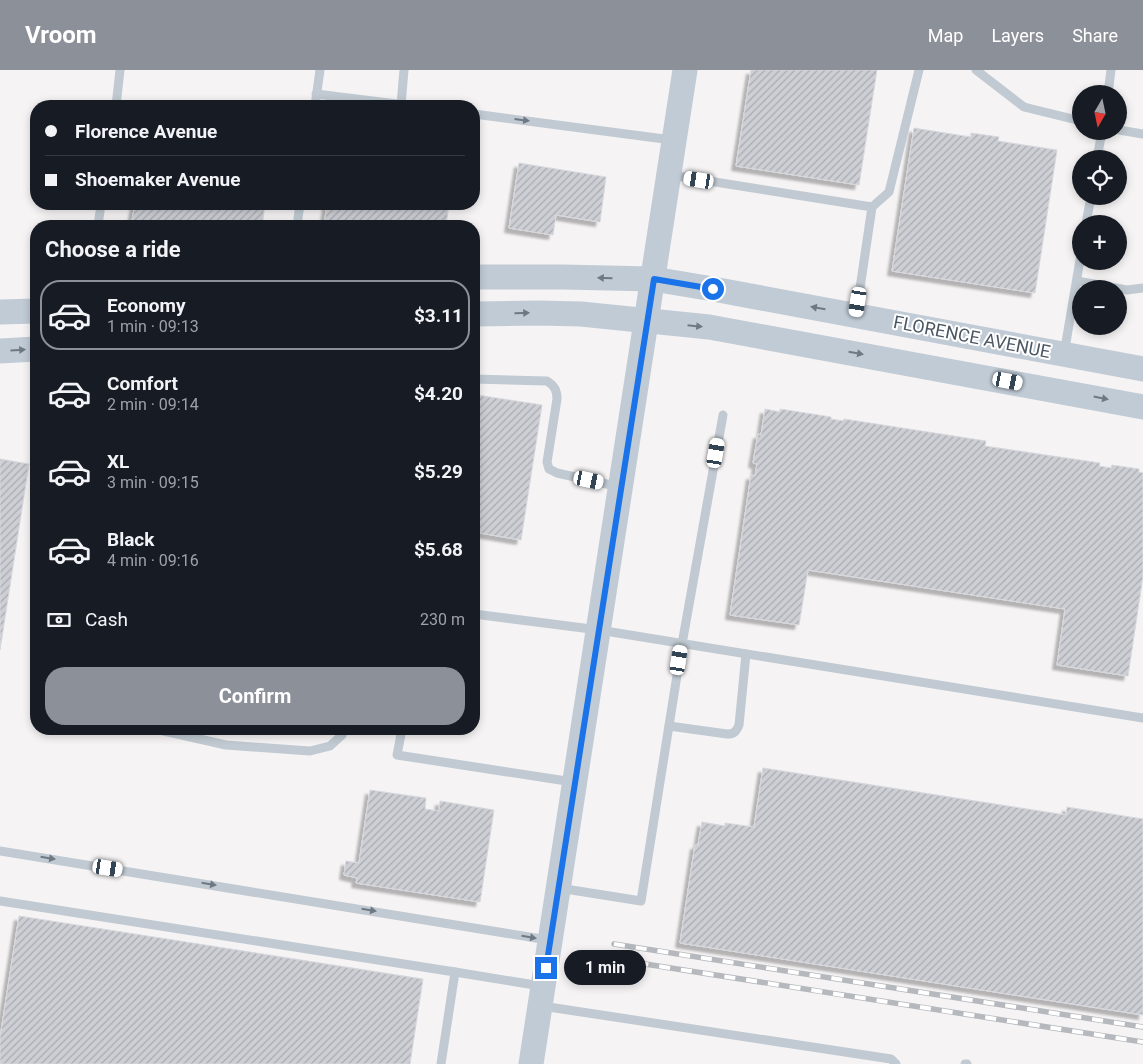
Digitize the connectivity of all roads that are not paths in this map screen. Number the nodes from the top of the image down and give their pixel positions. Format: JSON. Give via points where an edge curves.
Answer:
{"nodes":[{"id":1,"x":120,"y":70,"type":"edge"},
{"id":2,"x":320,"y":70,"type":"edge"},
{"id":3,"x":404,"y":70,"type":"edge"},
{"id":4,"x":685,"y":70,"type":"edge"},
{"id":5,"x":919,"y":70,"type":"edge"},
{"id":6,"x":976,"y":70,"type":"edge"},
{"id":7,"x":1111,"y":70,"type":"edge"},
{"id":8,"x":1109,"y":85,"type":"edge"},
{"id":9,"x":316,"y":94,"type":"junction"},
{"id":10,"x":117,"y":100,"type":"edge"},
{"id":11,"x":316,"y":100,"type":"edge"},
{"id":12,"x":362,"y":100,"type":"edge"},
{"id":13,"x":401,"y":100,"type":"edge"},
{"id":14,"x":480,"y":115,"type":"edge"},
{"id":15,"x":1072,"y":119,"type":"edge"},
{"id":16,"x":1128,"y":132,"type":"edge"},
{"id":17,"x":1143,"y":134,"type":"edge"},
{"id":18,"x":675,"y":140,"type":"junction"},
{"id":19,"x":669,"y":174,"type":"junction"},
{"id":20,"x":872,"y":208,"type":"junction"},
{"id":21,"x":480,"y":277,"type":"edge"},
{"id":22,"x":654,"y":279,"type":"junction"},
{"id":23,"x":1143,"y":288,"type":"edge"},
{"id":24,"x":1127,"y":290,"type":"edge"},
{"id":25,"x":1072,"y":309,"type":"edge"},
{"id":26,"x":30,"y":310,"type":"edge"},
{"id":27,"x":0,"y":312,"type":"edge"},
{"id":28,"x":480,"y":314,"type":"edge"},
{"id":29,"x":856,"y":315,"type":"junction"},
{"id":30,"x":647,"y":321,"type":"junction"},
{"id":31,"x":30,"y":349,"type":"edge"},
{"id":32,"x":0,"y":351,"type":"edge"},
{"id":33,"x":1064,"y":354,"type":"junction"},
{"id":34,"x":1143,"y":369,"type":"edge"},
{"id":35,"x":480,"y":379,"type":"edge"},
{"id":36,"x":1058,"y":390,"type":"junction"},
{"id":37,"x":1143,"y":406,"type":"edge"},
{"id":38,"x":723,"y":415,"type":"dead end"},
{"id":39,"x":621,"y":487,"type":"junction"},
{"id":40,"x":480,"y":615,"type":"edge"},
{"id":41,"x":598,"y":630,"type":"junction"},
{"id":42,"x":682,"y":644,"type":"junction"},
{"id":43,"x":746,"y":654,"type":"junction"},
{"id":44,"x":1143,"y":718,"type":"edge"},
{"id":45,"x":669,"y":726,"type":"junction"},
{"id":46,"x":182,"y":735,"type":"edge"},
{"id":47,"x":342,"y":735,"type":"edge"},
{"id":48,"x":401,"y":735,"type":"edge"},
{"id":49,"x":575,"y":782,"type":"junction"},
{"id":50,"x":0,"y":851,"type":"edge"},
{"id":51,"x":558,"y":888,"type":"junction"},
{"id":52,"x":0,"y":901,"type":"edge"},
{"id":53,"x":550,"y":940,"type":"junction"},
{"id":54,"x":455,"y":972,"type":"junction"},
{"id":55,"x":541,"y":996,"type":"junction"},
{"id":56,"x":441,"y":1064,"type":"edge"},
{"id":57,"x":531,"y":1064,"type":"edge"},
{"id":58,"x":896,"y":1064,"type":"edge"}],
"edges":[{"from":1,"to":10,"type":"lane"},
{"from":2,"to":9,"type":"lane"},
{"from":3,"to":13,"type":"lane"},
{"from":4,"to":18,"type":"main road"},
{"from":5,"to":20,"type":"lane","via":[[889,192]]},
{"from":6,"to":15,"type":"lane","via":[[1024,106]]},
{"from":7,"to":8,"type":"lane"},
{"from":9,"to":11,"type":"lane"},
{"from":9,"to":12,"type":"lane"},
{"from":14,"to":18,"type":"lane","one_way":true},
{"from":16,"to":17,"type":"lane"},
{"from":18,"to":19,"type":"main road"},
{"from":19,"to":20,"type":"lane"},
{"from":19,"to":22,"type":"main road"},
{"from":20,"to":29,"type":"lane"},
{"from":22,"to":21,"type":"main road","name":"FLORENCE AVENUE","one_way":true},
{"from":29,"to":22,"type":"main road","name":"FLORENCE AVENUE","one_way":true},
{"from":22,"to":30,"type":"main road"},
{"from":23,"to":24,"type":"lane"},
{"from":25,"to":33,"type":"lane"},
{"from":26,"to":27,"type":"main road"},
{"from":28,"to":30,"type":"main road","name":"FLORENCE AVENUE","one_way":true,"via":[[573,314]]},
{"from":29,"to":33,"type":"main road","name":"FLORENCE AVENUE"},
{"from":30,"to":36,"type":"main road","name":"FLORENCE AVENUE","one_way":true,"via":[[709,327]]},
{"from":30,"to":39,"type":"main road"},
{"from":32,"to":31,"type":"main road","one_way":true},
{"from":33,"to":34,"type":"main road","name":"FLORENCE AVENUE"},
{"from":33,"to":36,"type":"main road"},
{"from":35,"to":39,"type":"lane","via":[[547,382],[553,385],[558,399],[549,469]]},
{"from":36,"to":37,"type":"main road","name":"FLORENCE AVENUE","one_way":true},
{"from":38,"to":42,"type":"lane"},
{"from":39,"to":41,"type":"main road"},
{"from":40,"to":41,"type":"lane"},
{"from":41,"to":42,"type":"lane"},
{"from":41,"to":49,"type":"main road"},
{"from":42,"to":43,"type":"lane"},
{"from":42,"to":45,"type":"lane"},
{"from":43,"to":44,"type":"lane"},
{"from":43,"to":45,"type":"lane","via":[[737,731],[727,734]]},
{"from":45,"to":51,"type":"lane","via":[[641,901]]},
{"from":46,"to":47,"type":"lane","via":[[226,745],[310,751],[330,746]]},
{"from":48,"to":49,"type":"lane","via":[[398,755]]},
{"from":49,"to":51,"type":"main road"},
{"from":50,"to":53,"type":"lane","one_way":true},
{"from":51,"to":53,"type":"main road"},
{"from":52,"to":54,"type":"lane"},
{"from":53,"to":55,"type":"main road"},
{"from":54,"to":55,"type":"lane"},
{"from":54,"to":56,"type":"lane"},
{"from":55,"to":57,"type":"main road"},
{"from":55,"to":58,"type":"lane","via":[[891,1059]]}]}
